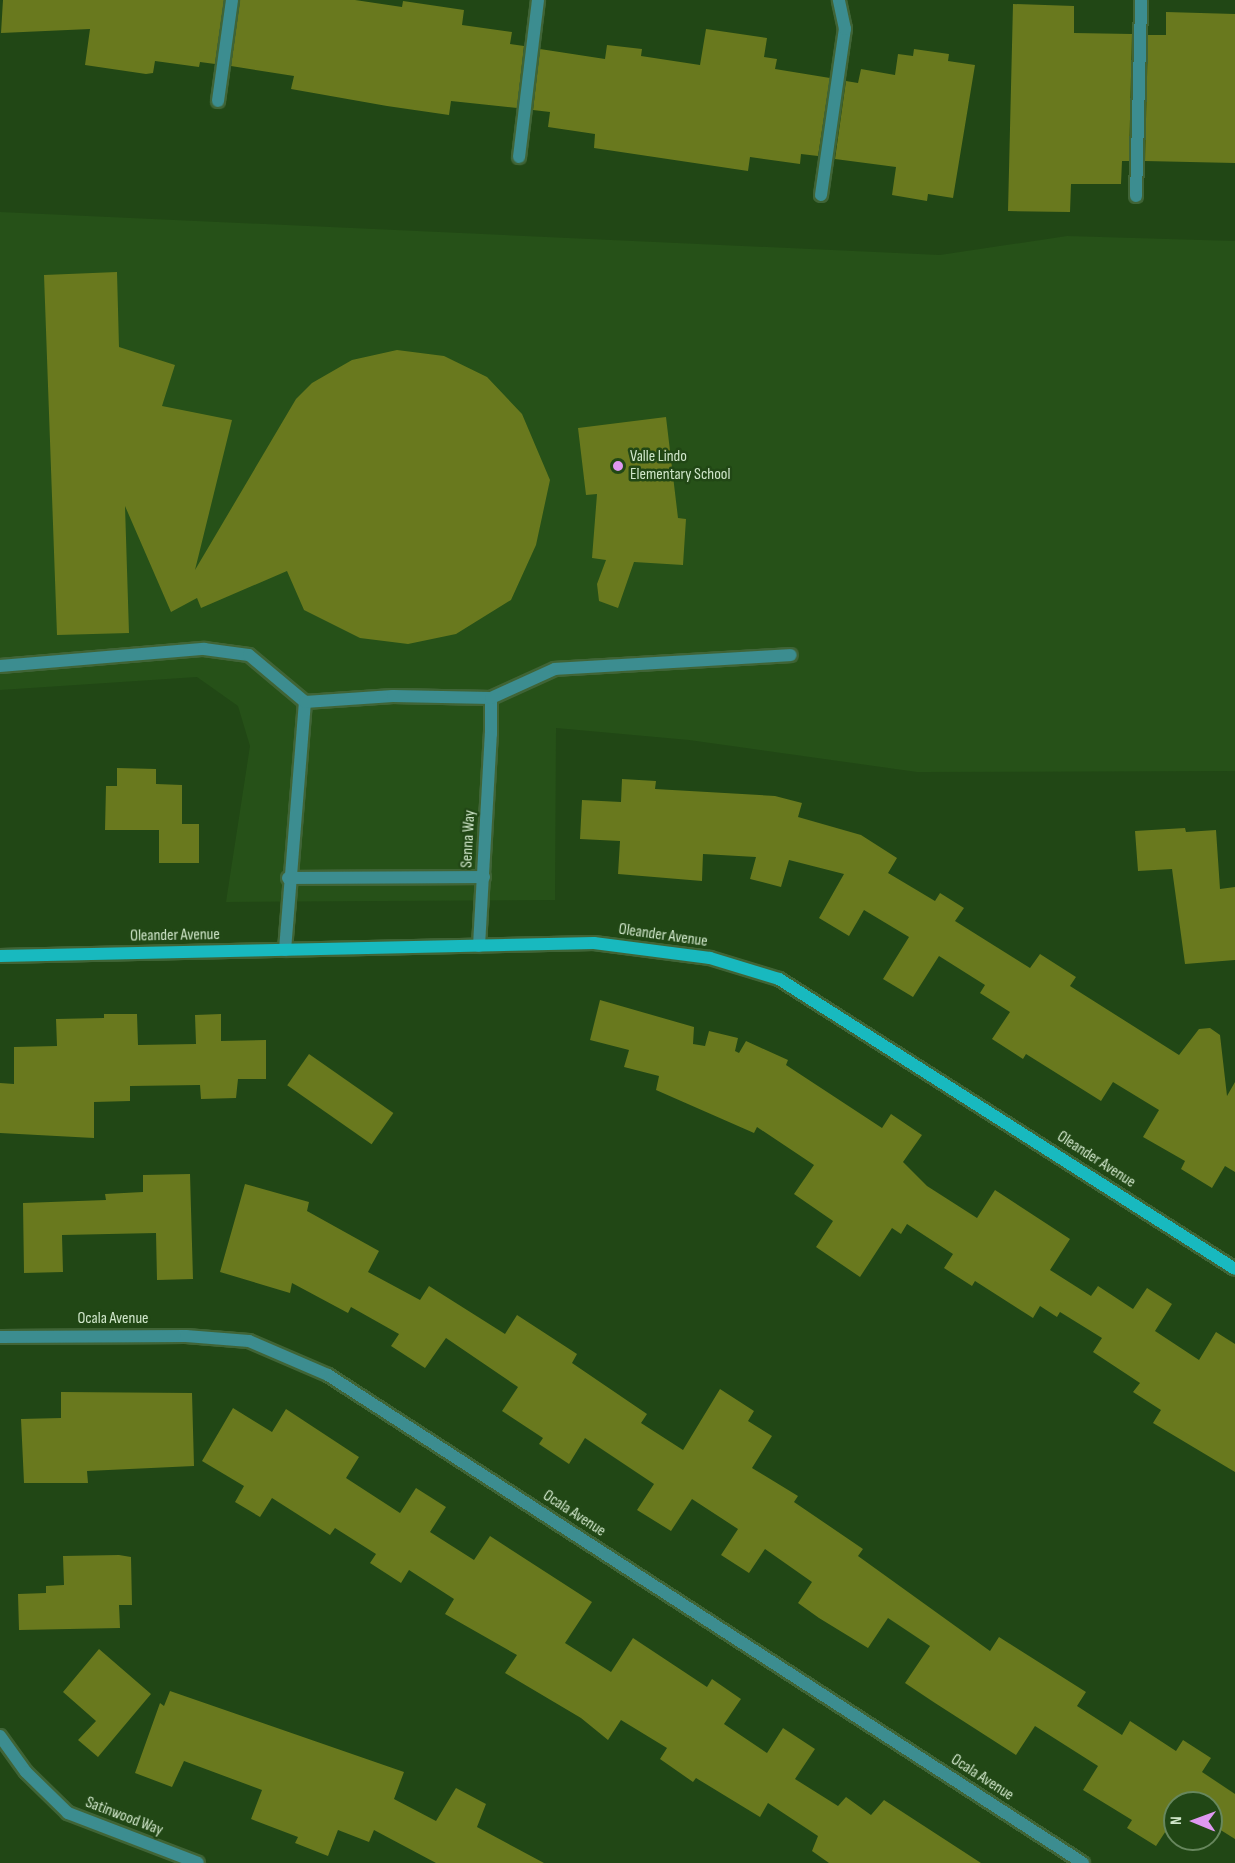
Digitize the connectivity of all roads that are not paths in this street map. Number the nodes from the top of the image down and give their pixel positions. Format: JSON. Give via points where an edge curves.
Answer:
{"nodes":[{"id":1,"x":232,"y":0,"type":"edge"},
{"id":2,"x":538,"y":0,"type":"edge"},
{"id":3,"x":839,"y":0,"type":"edge"},
{"id":4,"x":1141,"y":0,"type":"edge"},
{"id":5,"x":218,"y":101,"type":"dead end"},
{"id":6,"x":519,"y":157,"type":"dead end"},
{"id":7,"x":820,"y":195,"type":"dead end"},
{"id":8,"x":1136,"y":196,"type":"dead end"},
{"id":9,"x":791,"y":655,"type":"dead end"},
{"id":10,"x":0,"y":666,"type":"edge"},
{"id":11,"x":491,"y":698,"type":"junction"},
{"id":12,"x":305,"y":702,"type":"junction"},
{"id":13,"x":484,"y":877,"type":"junction"},
{"id":14,"x":288,"y":878,"type":"junction"},
{"id":15,"x":479,"y":946,"type":"junction"},
{"id":16,"x":285,"y":950,"type":"junction"},
{"id":17,"x":0,"y":956,"type":"edge"},
{"id":18,"x":1235,"y":1269,"type":"edge"},
{"id":19,"x":0,"y":1337,"type":"edge"},
{"id":20,"x":0,"y":1736,"type":"edge"},
{"id":21,"x":198,"y":1863,"type":"edge"},
{"id":22,"x":1083,"y":1863,"type":"edge"}],
"edges":[{"from":1,"to":5,"type":"street"},
{"from":2,"to":6,"type":"street"},
{"from":3,"to":7,"type":"street","via":[[845,29]]},
{"from":4,"to":8,"type":"street"},
{"from":9,"to":11,"type":"street","via":[[555,669]]},
{"from":10,"to":12,"type":"street","via":[[204,649],[249,655]]},
{"from":11,"to":12,"type":"street","via":[[393,696]]},
{"from":11,"to":13,"type":"street","name":"Senna Way"},
{"from":12,"to":14,"type":"street"},
{"from":13,"to":14,"type":"street"},
{"from":13,"to":15,"type":"street","name":"Senna Way"},
{"from":14,"to":16,"type":"street"},
{"from":15,"to":16,"type":"street","name":"Oleander Avenue"},
{"from":15,"to":18,"type":"street","name":"Oleander Avenue","via":[[594,943],[710,958],[779,979]]},
{"from":16,"to":17,"type":"street","name":"Oleander Avenue"},
{"from":19,"to":22,"type":"street","name":"Ocala Avenue","via":[[186,1336],[249,1341],[328,1375]]},
{"from":20,"to":21,"type":"street","name":"Satinwood Way","via":[[26,1772],[68,1813]]}]}
